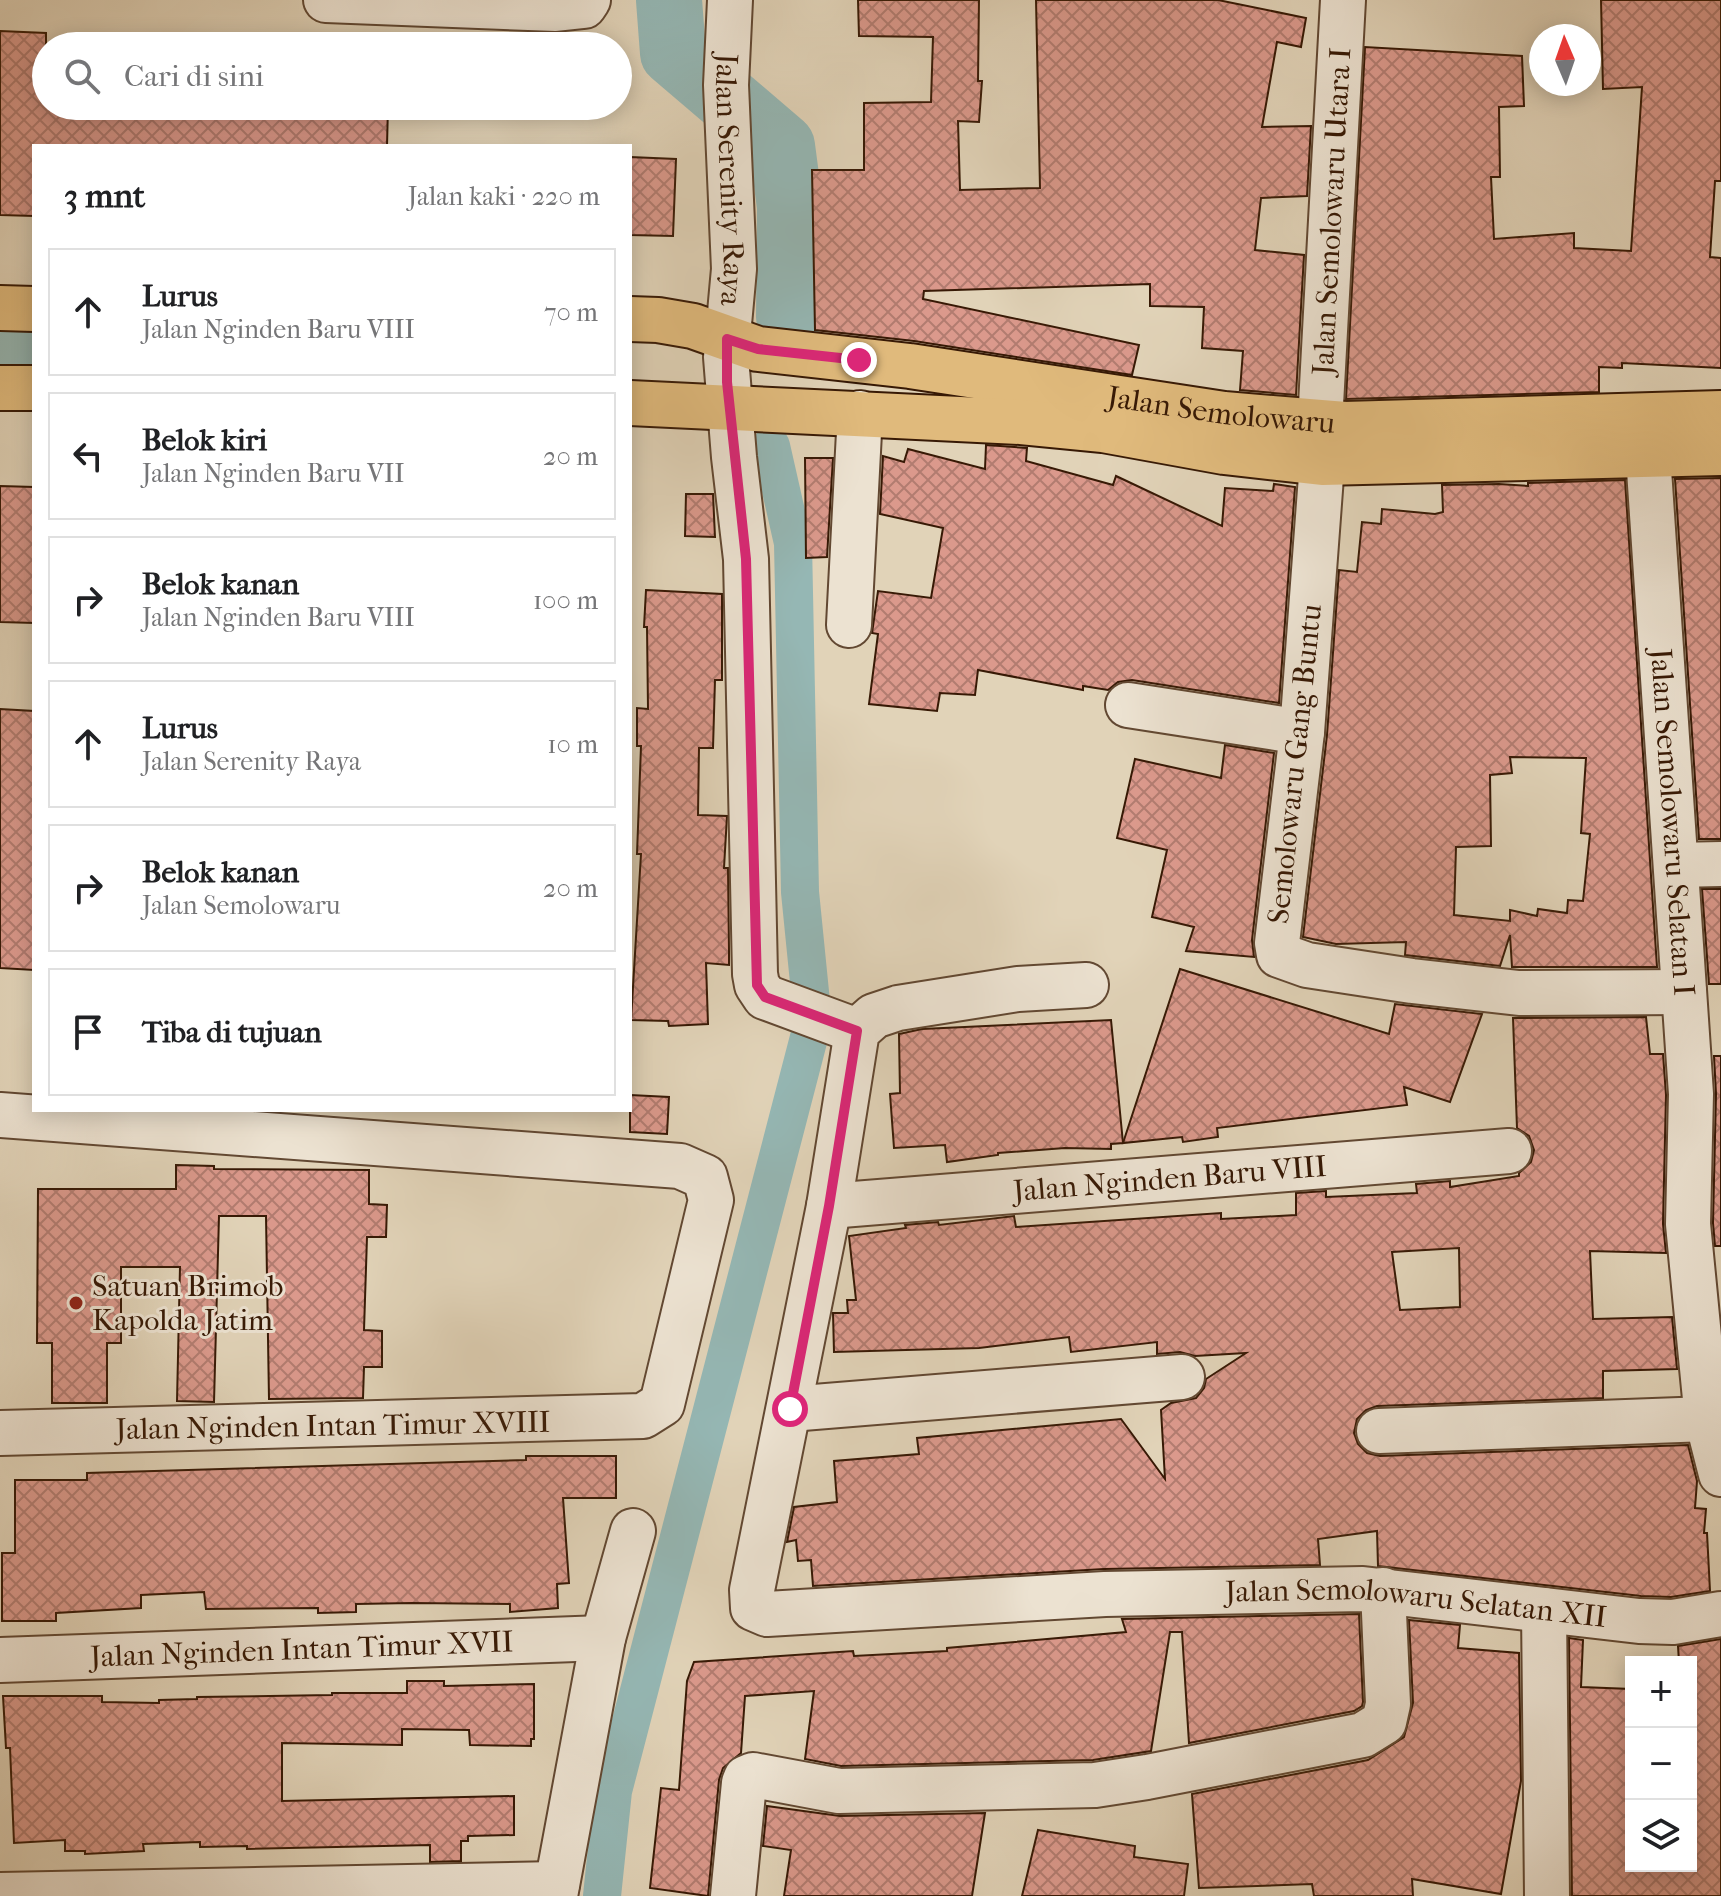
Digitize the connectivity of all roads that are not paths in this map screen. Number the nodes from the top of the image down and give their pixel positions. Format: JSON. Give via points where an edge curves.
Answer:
{"nodes":[{"id":1,"x":326,"y":0,"type":"edge"},
{"id":2,"x":588,"y":0,"type":"edge"},
{"id":3,"x":730,"y":0,"type":"edge"},
{"id":4,"x":1343,"y":0,"type":"edge"},
{"id":5,"x":0,"y":308,"type":"edge"},
{"id":6,"x":32,"y":309,"type":"edge"},
{"id":7,"x":632,"y":319,"type":"edge"},
{"id":8,"x":737,"y":374,"type":"junction"},
{"id":9,"x":0,"y":388,"type":"edge"},
{"id":10,"x":32,"y":388,"type":"edge"},
{"id":11,"x":632,"y":402,"type":"edge"},
{"id":12,"x":860,"y":413,"type":"junction"},
{"id":13,"x":1721,"y":413,"type":"edge"},
{"id":14,"x":1321,"y":443,"type":"junction"},
{"id":15,"x":1721,"y":453,"type":"edge"},
{"id":16,"x":1648,"y":455,"type":"junction"},
{"id":17,"x":849,"y":625,"type":"dead end"},
{"id":18,"x":1128,"y":705,"type":"dead end"},
{"id":19,"x":1302,"y":732,"type":"junction"},
{"id":20,"x":1721,"y":864,"type":"edge"},
{"id":21,"x":1676,"y":865,"type":"junction"},
{"id":22,"x":1086,"y":985,"type":"dead end"},
{"id":23,"x":1684,"y":992,"type":"junction"},
{"id":24,"x":840,"y":1026,"type":"junction"},
{"id":25,"x":0,"y":1115,"type":"edge"},
{"id":26,"x":1509,"y":1151,"type":"dead end"},
{"id":27,"x":829,"y":1206,"type":"junction"},
{"id":28,"x":1182,"y":1377,"type":"dead end"},
{"id":29,"x":790,"y":1409,"type":"junction"},
{"id":30,"x":1707,"y":1419,"type":"junction"},
{"id":31,"x":1379,"y":1431,"type":"dead end"},
{"id":32,"x":0,"y":1433,"type":"edge"},
{"id":33,"x":1721,"y":1474,"type":"edge"},
{"id":34,"x":633,"y":1531,"type":"dead end"},
{"id":35,"x":1383,"y":1590,"type":"junction"},
{"id":36,"x":1544,"y":1610,"type":"junction"},
{"id":37,"x":1721,"y":1614,"type":"edge"},
{"id":38,"x":603,"y":1638,"type":"junction"},
{"id":39,"x":0,"y":1660,"type":"edge"},
{"id":40,"x":556,"y":1890,"type":"edge"},
{"id":41,"x":0,"y":1895,"type":"edge"},
{"id":42,"x":733,"y":1896,"type":"edge"},
{"id":43,"x":1547,"y":1896,"type":"edge"}],
"edges":[{"from":1,"to":2,"type":"street","via":[[556,9],[584,6]]},
{"from":3,"to":8,"type":"street","name":"Jalan Serenity Raya","via":[[726,85]]},
{"from":4,"to":14,"type":"street","name":"Jalan Semolowaru Utara I"},
{"from":5,"to":6,"type":"main road"},
{"from":7,"to":8,"type":"main road","via":[[693,326]]},
{"from":8,"to":11,"type":"main road"},
{"from":8,"to":12,"type":"main road","name":"Jalan Semolowaru","via":[[811,410]]},
{"from":8,"to":14,"type":"main road","name":"Jalan Semolowaru","via":[[807,354],[1224,414]]},
{"from":8,"to":24,"type":"street","via":[[755,974],[765,997]]},
{"from":9,"to":10,"type":"main road"},
{"from":12,"to":14,"type":"main road","name":"Jalan Semolowaru","via":[[1103,430],[1224,452]]},
{"from":12,"to":17,"type":"street"},
{"from":13,"to":14,"type":"main road","name":"Jalan Semolowaru","via":[[1345,424]]},
{"from":14,"to":16,"type":"main road","name":"Jalan Semolowaru"},
{"from":14,"to":19,"type":"street","name":"Semolowaru Gang Buntu"},
{"from":15,"to":16,"type":"main road","name":"Jalan Semolowaru"},
{"from":16,"to":21,"type":"street","name":"Jalan Semolowaru Selatan I"},
{"from":18,"to":19,"type":"street"},
{"from":19,"to":23,"type":"street","name":"Semolowaru Gang Buntu","via":[[1279,955],[1307,965],[1366,960],[1412,981],[1519,993]]},
{"from":20,"to":21,"type":"street"},
{"from":21,"to":23,"type":"street","name":"Jalan Semolowaru Selatan I"},
{"from":22,"to":24,"type":"street","via":[[1018,989],[898,1008]]},
{"from":23,"to":30,"type":"street","name":"Jalan Semolowaru Selatan I","via":[[1691,1094],[1688,1224]]},
{"from":24,"to":27,"type":"street"},
{"from":25,"to":32,"type":"street","name":"Jalan Nginden Intan Timur XVIII","via":[[680,1166],[705,1177],[711,1200],[662,1404],[643,1416]]},
{"from":26,"to":27,"type":"street","name":"Jalan Nginden Baru VIII"},
{"from":27,"to":29,"type":"street"},
{"from":28,"to":29,"type":"street"},
{"from":29,"to":35,"type":"street","name":"Jalan Semolowaru Selatan XII","via":[[752,1590],[753,1608],[767,1614],[1111,1594]]},
{"from":30,"to":31,"type":"street"},
{"from":30,"to":33,"type":"street","name":"Jalan Semolowaru Selatan I"},
{"from":34,"to":38,"type":"street"},
{"from":35,"to":36,"type":"street","name":"Jalan Semolowaru Selatan XII"},
{"from":35,"to":42,"type":"street","via":[[1388,1704],[1384,1722],[1363,1735],[1095,1785],[839,1791],[753,1775],[744,1783]]},
{"from":36,"to":37,"type":"street","name":"Jalan Semolowaru Selatan XII","via":[[1673,1622]]},
{"from":36,"to":43,"type":"street"},
{"from":38,"to":39,"type":"street","name":"Jalan Nginden Intan Timur XVII"},
{"from":38,"to":40,"type":"street"},
{"from":40,"to":41,"type":"street"}]}
